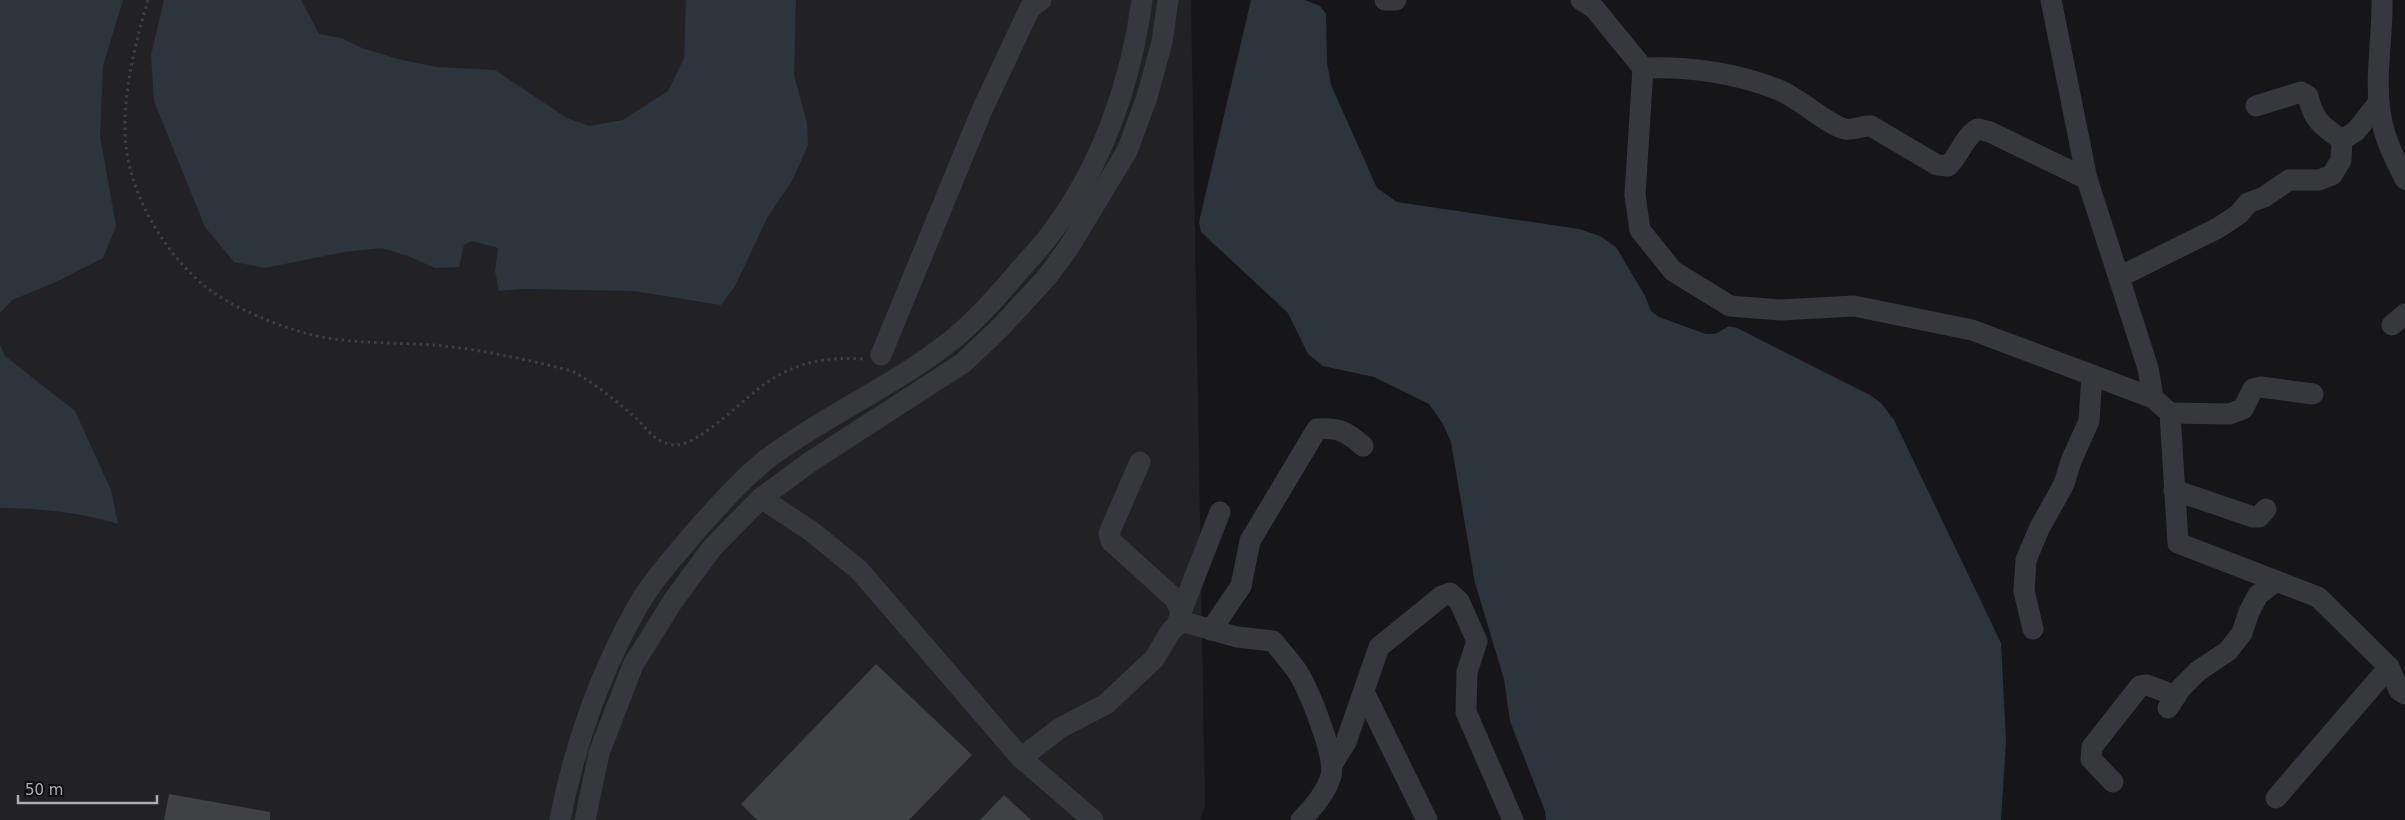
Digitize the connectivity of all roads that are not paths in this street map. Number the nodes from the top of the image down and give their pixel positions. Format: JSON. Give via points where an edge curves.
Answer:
{"nodes":[{"id":1,"x":1041,"y":0,"type":"edge"},
{"id":2,"x":1142,"y":0,"type":"edge"},
{"id":3,"x":1168,"y":0,"type":"edge"},
{"id":4,"x":1386,"y":0,"type":"edge"},
{"id":5,"x":1396,"y":0,"type":"edge"},
{"id":6,"x":1581,"y":0,"type":"edge"},
{"id":7,"x":2051,"y":0,"type":"edge"},
{"id":8,"x":2382,"y":0,"type":"edge"},
{"id":9,"x":1643,"y":68,"type":"junction"},
{"id":10,"x":2379,"y":102,"type":"junction"},
{"id":11,"x":2256,"y":106,"type":"dead end"},
{"id":12,"x":2342,"y":140,"type":"junction"},
{"id":13,"x":2087,"y":179,"type":"junction"},
{"id":14,"x":2405,"y":179,"type":"edge"},
{"id":15,"x":2119,"y":277,"type":"junction"},
{"id":16,"x":881,"y":355,"type":"road end"},
{"id":17,"x":2092,"y":375,"type":"junction"},
{"id":18,"x":2313,"y":394,"type":"dead end"},
{"id":19,"x":2153,"y":398,"type":"junction"},
{"id":20,"x":2170,"y":413,"type":"junction"},
{"id":21,"x":1363,"y":446,"type":"dead end"},
{"id":22,"x":1140,"y":462,"type":"dead end"},
{"id":23,"x":2174,"y":490,"type":"junction"},
{"id":24,"x":761,"y":498,"type":"junction"},
{"id":25,"x":2266,"y":509,"type":"dead end"},
{"id":26,"x":1220,"y":512,"type":"dead end"},
{"id":27,"x":2276,"y":581,"type":"junction"},
{"id":28,"x":1179,"y":618,"type":"junction"},
{"id":29,"x":2033,"y":629,"type":"dead end"},
{"id":30,"x":1211,"y":630,"type":"junction"},
{"id":31,"x":2389,"y":666,"type":"junction"},
{"id":32,"x":2403,"y":689,"type":"edge"},
{"id":33,"x":1364,"y":692,"type":"junction"},
{"id":34,"x":1021,"y":758,"type":"junction"},
{"id":35,"x":1333,"y":763,"type":"junction"},
{"id":36,"x":2113,"y":782,"type":"dead end"},
{"id":37,"x":2276,"y":798,"type":"dead end"},
{"id":38,"x":560,"y":820,"type":"edge"},
{"id":39,"x":585,"y":820,"type":"edge"},
{"id":40,"x":1093,"y":820,"type":"edge"},
{"id":41,"x":1301,"y":820,"type":"edge"},
{"id":42,"x":1427,"y":820,"type":"edge"},
{"id":43,"x":1513,"y":820,"type":"edge"}],
"edges":[{"from":1,"to":16,"type":"street","via":[[1030,8],[982,110]]},
{"from":2,"to":38,"type":"street","via":[[1127,78],[1106,133],[1082,186],[1052,232],[1000,293],[949,342],[886,386],[767,460],[719,504],[682,546],[637,607],[606,672],[578,744]]},
{"from":3,"to":24,"type":"street","via":[[1162,42],[1148,97],[1127,151],[1047,277],[963,363],[810,462]]},
{"from":4,"to":5,"type":"street"},
{"from":6,"to":9,"type":"street","via":[[1594,8]]},
{"from":7,"to":13,"type":"street"},
{"from":8,"to":10,"type":"street"},
{"from":9,"to":13,"type":"street","via":[[1679,69],[1751,79],[1782,91],[1838,126],[1854,129],[1862,125],[1871,126],[1937,165],[1948,166],[1956,159],[1971,133],[1978,129]]},
{"from":9,"to":17,"type":"street","via":[[1635,195],[1640,230],[1673,271],[1730,306],[1781,310],[1854,306],[1972,330]]},
{"from":10,"to":12,"type":"street","via":[[2356,132]]},
{"from":10,"to":14,"type":"street","via":[[2385,134]]},
{"from":11,"to":12,"type":"street","via":[[2301,92],[2308,96],[2312,114]]},
{"from":12,"to":15,"type":"street","via":[[2341,160],[2332,175],[2319,180],[2290,180],[2248,203],[2239,214],[2218,228]]},
{"from":13,"to":15,"type":"street"},
{"from":15,"to":19,"type":"street","via":[[2148,368]]},
{"from":17,"to":19,"type":"street"},
{"from":17,"to":29,"type":"street","via":[[2089,421],[2064,484],[2026,560],[2024,591]]},
{"from":18,"to":20,"type":"street","via":[[2261,387],[2252,389],[2243,409],[2229,414]]},
{"from":19,"to":20,"type":"street"},
{"from":20,"to":23,"type":"street"},
{"from":21,"to":30,"type":"street","via":[[1346,432],[1317,429],[1250,541],[1241,586]]},
{"from":22,"to":28,"type":"street","via":[[1109,533],[1111,540],[1175,599]]},
{"from":23,"to":25,"type":"street","via":[[2252,517],[2259,517]]},
{"from":23,"to":27,"type":"street","via":[[2178,543]]},
{"from":24,"to":34,"type":"street","via":[[859,570]]},
{"from":24,"to":39,"type":"street","via":[[712,548],[673,601],[633,665],[599,753]]},
{"from":26,"to":28,"type":"street"},
{"from":27,"to":31,"type":"street","via":[[2318,598]]},
{"from":27,"to":36,"type":"street","via":[[2258,595],[2242,633],[2228,651],[2198,671],[2172,702],[2147,685],[2140,686],[2092,747],[2091,759]]},
{"from":28,"to":30,"type":"street"},
{"from":28,"to":34,"type":"street","via":[[1154,659],[1106,704],[1060,728]]},
{"from":30,"to":35,"type":"street","via":[[1273,641],[1298,672]]},
{"from":31,"to":32,"type":"street"},
{"from":31,"to":37,"type":"street"},
{"from":33,"to":35,"type":"street","via":[[1346,742]]},
{"from":33,"to":42,"type":"street"},
{"from":33,"to":43,"type":"street","via":[[1379,647],[1442,596],[1450,593],[1459,600],[1478,641],[1467,672],[1466,712]]},
{"from":34,"to":40,"type":"street"},
{"from":35,"to":41,"type":"street","via":[[1332,775],[1325,788]]}]}
